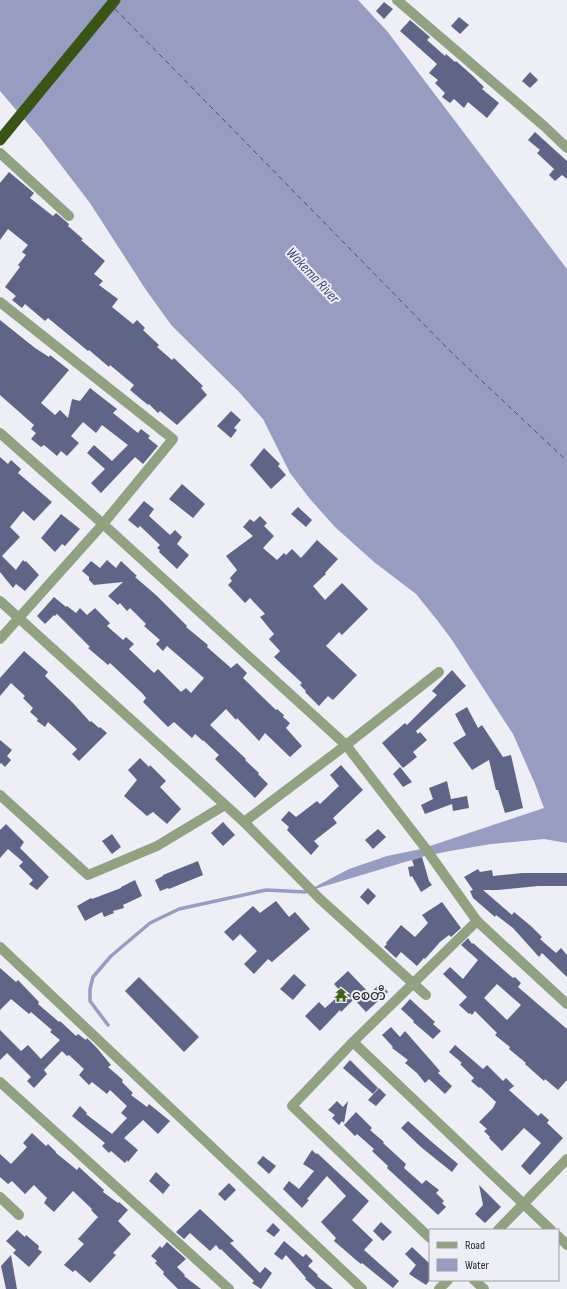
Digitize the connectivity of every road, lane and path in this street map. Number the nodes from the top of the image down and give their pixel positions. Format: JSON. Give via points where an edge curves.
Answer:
{"nodes":[{"id":1,"x":115,"y":0,"type":"edge"},
{"id":2,"x":397,"y":0,"type":"edge"},
{"id":3,"x":0,"y":140,"type":"edge"},
{"id":4,"x":567,"y":148,"type":"edge"},
{"id":5,"x":2,"y":158,"type":"edge"},
{"id":6,"x":69,"y":216,"type":"dead end"},
{"id":7,"x":0,"y":302,"type":"edge"},
{"id":8,"x":0,"y":433,"type":"edge"},
{"id":9,"x":103,"y":524,"type":"junction"},
{"id":10,"x":0,"y":601,"type":"edge"},
{"id":11,"x":19,"y":618,"type":"junction"},
{"id":12,"x":0,"y":640,"type":"edge"},
{"id":13,"x":439,"y":672,"type":"dead end"},
{"id":14,"x":346,"y":745,"type":"junction"},
{"id":15,"x":0,"y":795,"type":"edge"},
{"id":16,"x":225,"y":805,"type":"junction"},
{"id":17,"x":244,"y":822,"type":"junction"},
{"id":18,"x":477,"y":921,"type":"junction"},
{"id":19,"x":0,"y":947,"type":"edge"},
{"id":20,"x":412,"y":984,"type":"junction"},
{"id":21,"x":426,"y":996,"type":"dead end"},
{"id":22,"x":567,"y":1004,"type":"edge"},
{"id":23,"x":353,"y":1042,"type":"junction"},
{"id":24,"x":0,"y":1082,"type":"edge"},
{"id":25,"x":567,"y":1159,"type":"edge"},
{"id":26,"x":0,"y":1198,"type":"edge"},
{"id":27,"x":524,"y":1204,"type":"junction"},
{"id":28,"x":19,"y":1215,"type":"dead end"},
{"id":29,"x":499,"y":1229,"type":"edge"},
{"id":30,"x":550,"y":1229,"type":"edge"},
{"id":31,"x":429,"y":1237,"type":"edge"},
{"id":32,"x":559,"y":1237,"type":"edge"},
{"id":33,"x":567,"y":1245,"type":"edge"},
{"id":34,"x":447,"y":1281,"type":"edge"},
{"id":35,"x":475,"y":1281,"type":"edge"},
{"id":36,"x":229,"y":1289,"type":"edge"},
{"id":37,"x":362,"y":1289,"type":"edge"},
{"id":38,"x":439,"y":1289,"type":"edge"},
{"id":39,"x":484,"y":1289,"type":"edge"}],
"edges":[{"from":1,"to":3,"type":"highway"},
{"from":2,"to":4,"type":"street"},
{"from":5,"to":6,"type":"street"},
{"from":7,"to":9,"type":"street","via":[[173,439]]},
{"from":8,"to":9,"type":"street"},
{"from":9,"to":11,"type":"street"},
{"from":9,"to":14,"type":"street"},
{"from":10,"to":11,"type":"street"},
{"from":11,"to":12,"type":"street"},
{"from":11,"to":16,"type":"street"},
{"from":13,"to":14,"type":"street"},
{"from":14,"to":17,"type":"street"},
{"from":14,"to":18,"type":"street","via":[[423,845]]},
{"from":15,"to":16,"type":"street","via":[[88,875],[157,846]]},
{"from":16,"to":17,"type":"street"},
{"from":17,"to":20,"type":"street","via":[[320,900]]},
{"from":18,"to":20,"type":"street"},
{"from":18,"to":22,"type":"street"},
{"from":19,"to":37,"type":"street"},
{"from":20,"to":21,"type":"street"},
{"from":20,"to":23,"type":"street"},
{"from":23,"to":27,"type":"street"},
{"from":23,"to":31,"type":"street","via":[[292,1106]]},
{"from":24,"to":36,"type":"street"},
{"from":25,"to":27,"type":"street"},
{"from":26,"to":28,"type":"street"},
{"from":27,"to":29,"type":"street"},
{"from":27,"to":30,"type":"street"},
{"from":32,"to":33,"type":"street"},
{"from":34,"to":38,"type":"street"},
{"from":35,"to":39,"type":"street"}]}
